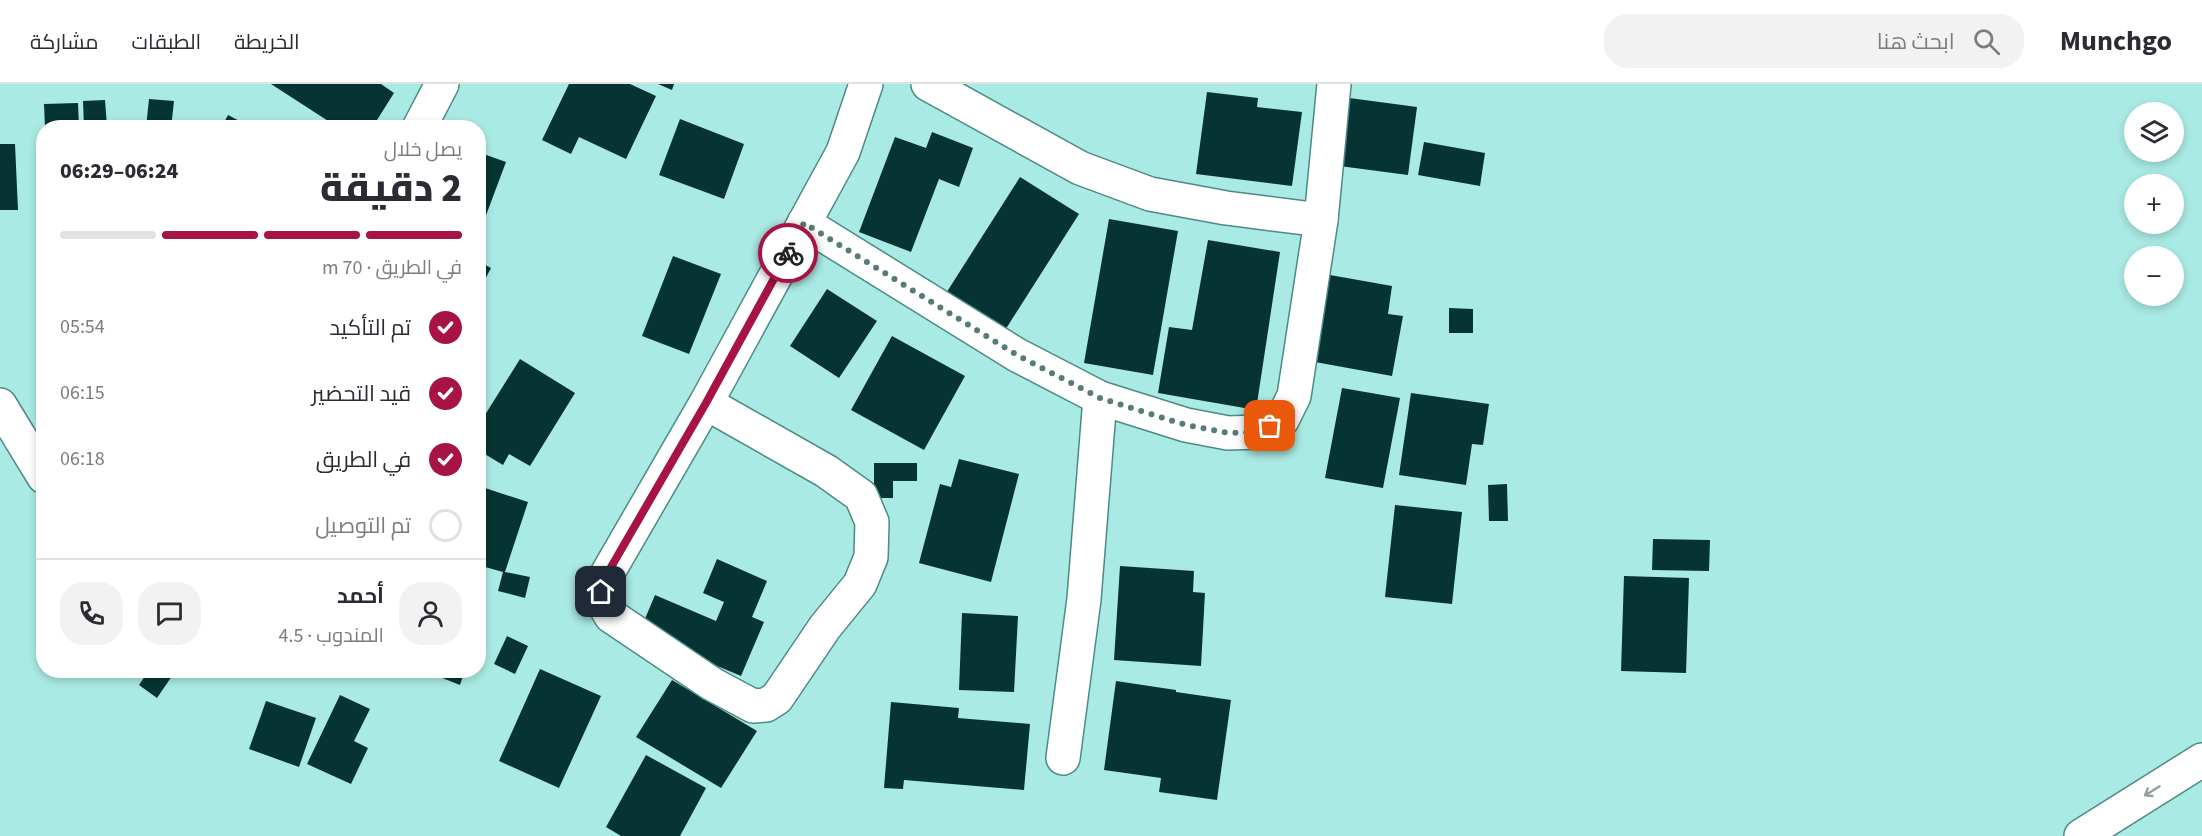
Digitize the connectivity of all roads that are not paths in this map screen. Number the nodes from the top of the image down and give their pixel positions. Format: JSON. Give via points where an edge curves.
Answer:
{"nodes":[{"id":1,"x":442,"y":84,"type":"edge"},
{"id":2,"x":867,"y":84,"type":"edge"},
{"id":3,"x":928,"y":84,"type":"edge"},
{"id":4,"x":1334,"y":84,"type":"edge"},
{"id":5,"x":423,"y":120,"type":"edge"},
{"id":6,"x":1321,"y":220,"type":"junction"},
{"id":7,"x":804,"y":223,"type":"junction"},
{"id":8,"x":1100,"y":398,"type":"junction"},
{"id":9,"x":706,"y":403,"type":"junction"},
{"id":10,"x":0,"y":405,"type":"edge"},
{"id":11,"x":36,"y":464,"type":"edge"},
{"id":12,"x":1063,"y":758,"type":"dead end"},
{"id":13,"x":2202,"y":760,"type":"edge"},
{"id":14,"x":2081,"y":836,"type":"edge"}],
"edges":[{"from":1,"to":5,"type":"main road"},
{"from":2,"to":7,"type":"main road","via":[[843,152]]},
{"from":3,"to":6,"type":"main road","via":[[1080,168],[1150,194]]},
{"from":4,"to":6,"type":"main road"},
{"from":6,"to":8,"type":"main road","via":[[1294,396],[1282,420],[1258,432],[1228,433],[1186,425]]},
{"from":7,"to":8,"type":"main road","via":[[1017,355]]},
{"from":7,"to":9,"type":"main road"},
{"from":8,"to":12,"type":"main road","via":[[1084,599]]},
{"from":9,"to":9,"type":"main road","via":[[603,581],[601,592],[611,616],[712,684],[753,706],[766,705],[777,698],[860,584],[871,557],[872,522],[861,496],[826,471]]},
{"from":10,"to":11,"type":"main road"},
{"from":13,"to":14,"type":"main road","one_way":true}]}
